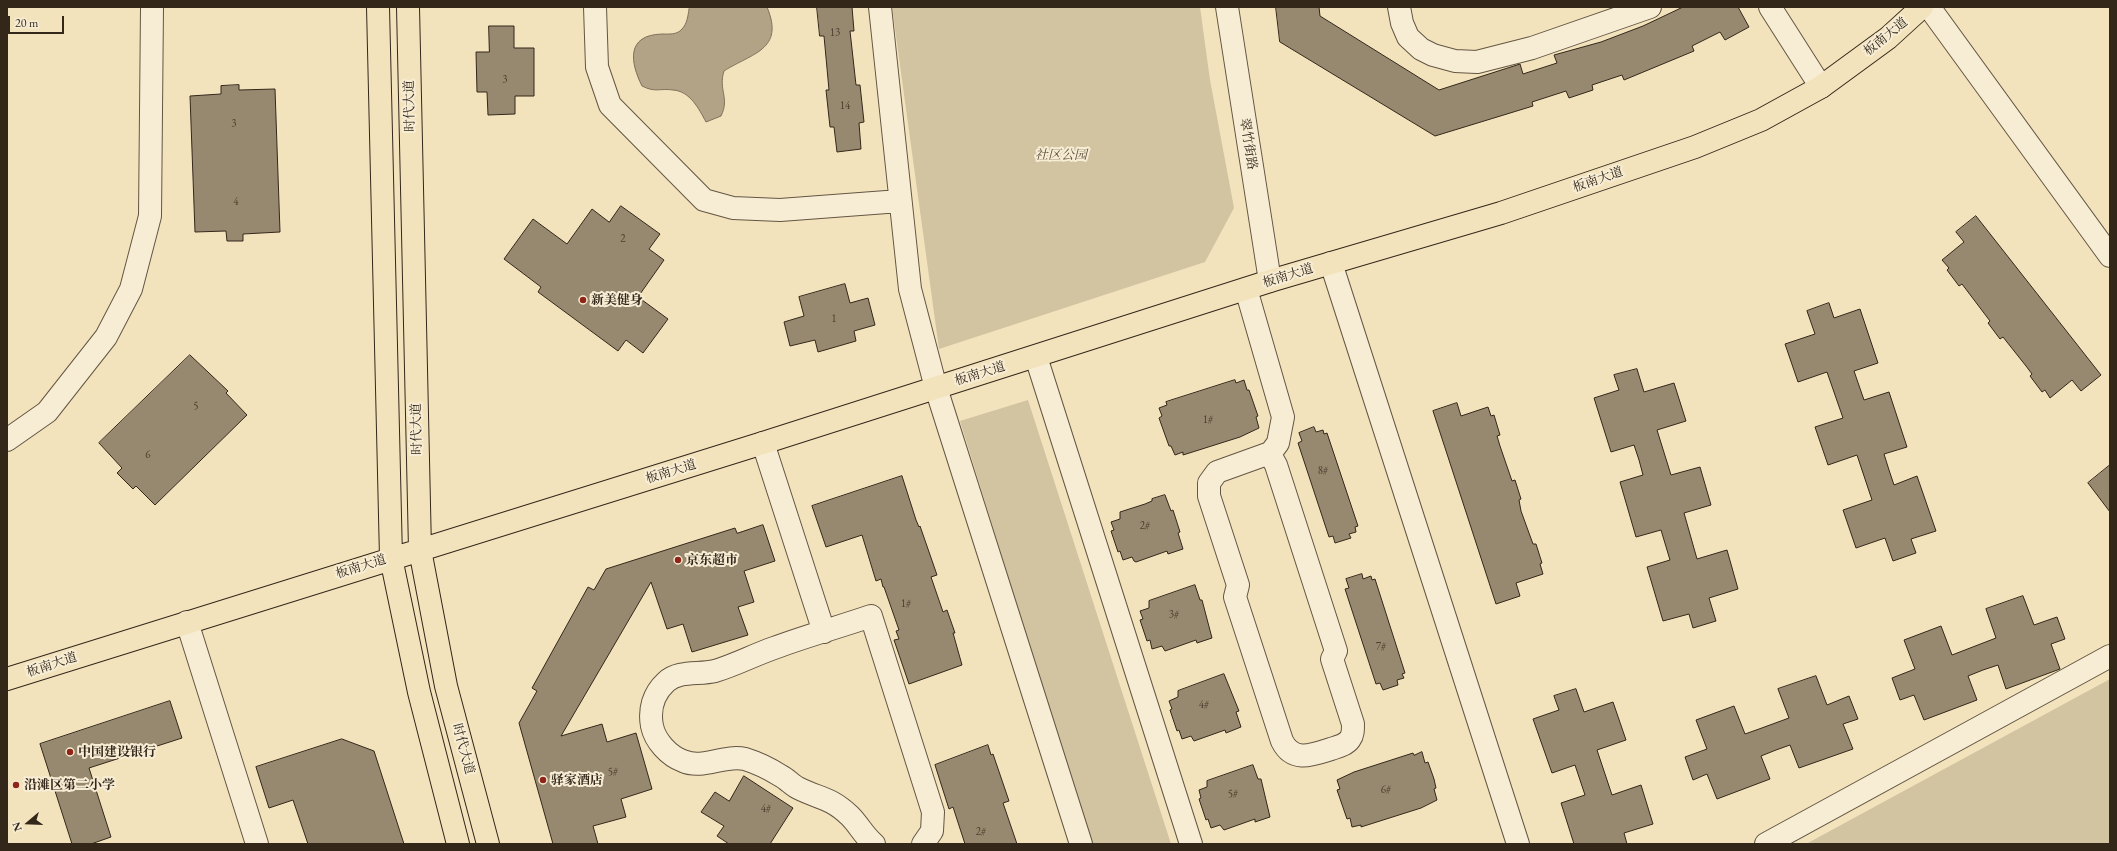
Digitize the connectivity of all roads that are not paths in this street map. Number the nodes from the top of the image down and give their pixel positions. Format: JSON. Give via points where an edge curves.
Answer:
{"nodes":[{"id":1,"x":152,"y":7,"type":"edge"},
{"id":2,"x":378,"y":7,"type":"edge"},
{"id":3,"x":408,"y":7,"type":"edge"},
{"id":4,"x":595,"y":7,"type":"edge"},
{"id":5,"x":880,"y":7,"type":"edge"},
{"id":6,"x":1228,"y":7,"type":"edge"},
{"id":7,"x":1399,"y":7,"type":"edge"},
{"id":8,"x":1650,"y":7,"type":"edge"},
{"id":9,"x":1770,"y":7,"type":"edge"},
{"id":10,"x":1922,"y":7,"type":"edge"},
{"id":11,"x":1929,"y":7,"type":"edge"},
{"id":12,"x":1820,"y":87,"type":"junction"},
{"id":13,"x":900,"y":201,"type":"junction"},
{"id":14,"x":2110,"y":256,"type":"edge"},
{"id":15,"x":1331,"y":263,"type":"junction"},
{"id":16,"x":1270,"y":281,"type":"junction"},
{"id":17,"x":1246,"y":289,"type":"junction"},
{"id":18,"x":1036,"y":357,"type":"junction"},
{"id":19,"x":936,"y":388,"type":"junction"},
{"id":20,"x":7,"y":440,"type":"edge"},
{"id":21,"x":763,"y":443,"type":"junction"},
{"id":22,"x":1269,"y":455,"type":"junction"},
{"id":23,"x":420,"y":550,"type":"junction"},
{"id":24,"x":391,"y":558,"type":"junction"},
{"id":25,"x":187,"y":622,"type":"junction"},
{"id":26,"x":824,"y":632,"type":"junction"},
{"id":27,"x":2110,"y":656,"type":"edge"},
{"id":28,"x":7,"y":679,"type":"edge"},
{"id":29,"x":257,"y":844,"type":"edge"},
{"id":30,"x":458,"y":844,"type":"edge"},
{"id":31,"x":488,"y":844,"type":"edge"},
{"id":32,"x":874,"y":844,"type":"edge"},
{"id":33,"x":923,"y":844,"type":"edge"},
{"id":34,"x":1081,"y":844,"type":"edge"},
{"id":35,"x":1191,"y":844,"type":"edge"},
{"id":36,"x":1518,"y":844,"type":"edge"},
{"id":37,"x":1766,"y":844,"type":"edge"}],
"edges":[{"from":1,"to":20,"type":"street","via":[[150,216],[131,289],[106,337],[47,412]]},
{"from":2,"to":24,"type":"main road"},
{"from":3,"to":23,"type":"main road","name":"时代大道"},
{"from":4,"to":13,"type":"street","via":[[597,67],[610,105],[704,200],[733,208],[780,210]]},
{"from":5,"to":13,"type":"street"},
{"from":6,"to":16,"type":"street","name":"翠竹街路"},
{"from":7,"to":8,"type":"street","via":[[1408,38],[1421,48],[1433,55],[1455,61],[1477,62],[1532,48]]},
{"from":9,"to":12,"type":"street"},
{"from":10,"to":12,"type":"main road","name":"板南大道","via":[[1888,38]]},
{"from":11,"to":14,"type":"street"},
{"from":12,"to":15,"type":"main road","name":"板南大道","via":[[1761,120],[1695,147],[1501,213]]},
{"from":13,"to":19,"type":"street","via":[[910,289]]},
{"from":15,"to":16,"type":"main road","name":"板南大道"},
{"from":15,"to":36,"type":"street"},
{"from":16,"to":17,"type":"main road","name":"板南大道"},
{"from":17,"to":18,"type":"main road","name":"板南大道"},
{"from":17,"to":22,"type":"street","via":[[1283,417],[1278,443]]},
{"from":18,"to":19,"type":"main road","name":"板南大道"},
{"from":18,"to":35,"type":"street"},
{"from":19,"to":21,"type":"main road","name":"板南大道"},
{"from":19,"to":34,"type":"street"},
{"from":21,"to":23,"type":"main road","name":"板南大道"},
{"from":21,"to":26,"type":"street"},
{"from":22,"to":22,"type":"street","via":[[1276,465],[1336,650],[1332,659],[1353,724],[1352,734],[1346,743],[1308,757],[1292,754],[1282,741],[1235,597],[1238,585],[1209,496],[1209,483],[1218,471]]},
{"from":23,"to":24,"type":"main road","name":"板南大道"},
{"from":23,"to":31,"type":"main road","name":"时代大道","via":[[446,686]]},
{"from":24,"to":25,"type":"main road","name":"板南大道"},
{"from":24,"to":30,"type":"main road","via":[[419,692]]},
{"from":25,"to":28,"type":"main road","name":"板南大道"},
{"from":25,"to":29,"type":"street"},
{"from":26,"to":32,"type":"street","via":[[714,671],[676,675],[657,692],[652,705],[653,730],[665,749],[684,762],[698,764],[733,758],[744,759],[760,764],[797,788],[832,801],[852,817]]},
{"from":26,"to":33,"type":"street","via":[[871,616],[933,812],[932,831]]},
{"from":27,"to":37,"type":"street"}]}
